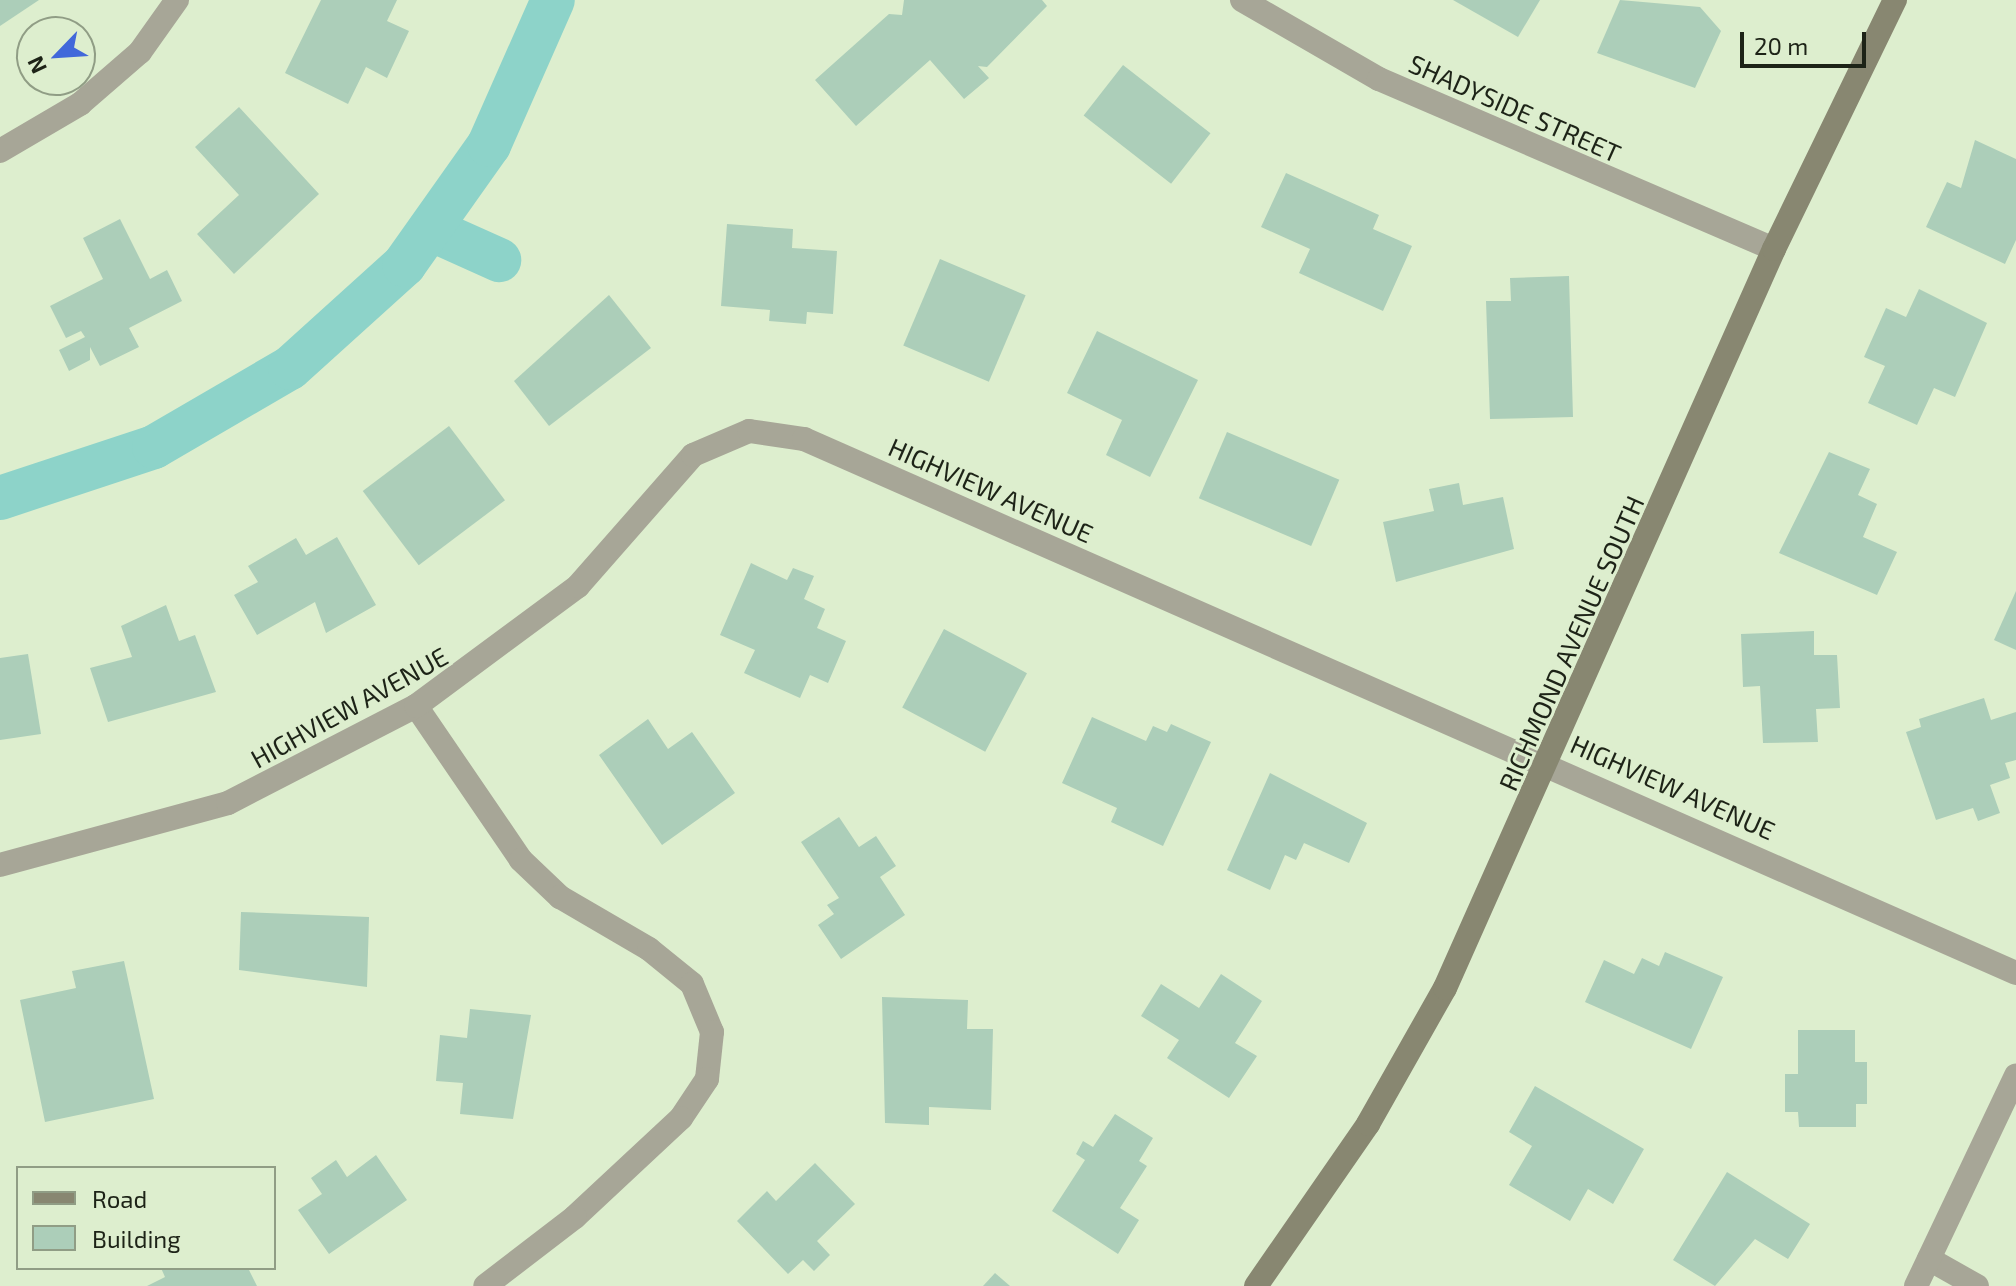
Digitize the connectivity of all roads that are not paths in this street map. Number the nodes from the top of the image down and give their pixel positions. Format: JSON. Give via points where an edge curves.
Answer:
{"nodes":[{"id":1,"x":177,"y":0,"type":"edge"},
{"id":2,"x":1242,"y":0,"type":"edge"},
{"id":3,"x":1895,"y":0,"type":"edge"},
{"id":4,"x":0,"y":151,"type":"edge"},
{"id":5,"x":1774,"y":249,"type":"junction"},
{"id":6,"x":416,"y":706,"type":"junction"},
{"id":7,"x":1550,"y":763,"type":"junction"},
{"id":8,"x":0,"y":865,"type":"edge"},
{"id":9,"x":2016,"y":973,"type":"edge"},
{"id":10,"x":2016,"y":1075,"type":"edge"},
{"id":11,"x":1929,"y":1259,"type":"junction"},
{"id":12,"x":485,"y":1286,"type":"edge"},
{"id":13,"x":1256,"y":1286,"type":"edge"},
{"id":14,"x":1916,"y":1286,"type":"edge"},
{"id":15,"x":1977,"y":1286,"type":"edge"}],
"edges":[{"from":1,"to":4,"type":"street","via":[[140,52],[80,104]]},
{"from":2,"to":5,"type":"street","name":"SHADYSIDE STREET","via":[[1379,79]]},
{"from":3,"to":5,"type":"street","name":"RICHMOND AVENUE SOUTH"},
{"from":5,"to":7,"type":"street","name":"RICHMOND AVENUE SOUTH"},
{"from":6,"to":7,"type":"street","name":"HIGHVIEW AVENUE","via":[[578,586],[693,455],[749,431],[804,439]]},
{"from":6,"to":8,"type":"street","name":"HIGHVIEW AVENUE","via":[[228,803]]},
{"from":6,"to":12,"type":"street","via":[[521,860],[560,897],[649,949],[692,984],[712,1032],[707,1079],[681,1118],[575,1217]]},
{"from":7,"to":9,"type":"street","name":"HIGHVIEW AVENUE"},
{"from":7,"to":13,"type":"street","name":"RICHMOND AVENUE SOUTH","via":[[1409,1056]]},
{"from":10,"to":11,"type":"street"},
{"from":11,"to":14,"type":"street"},
{"from":11,"to":15,"type":"street"}]}
